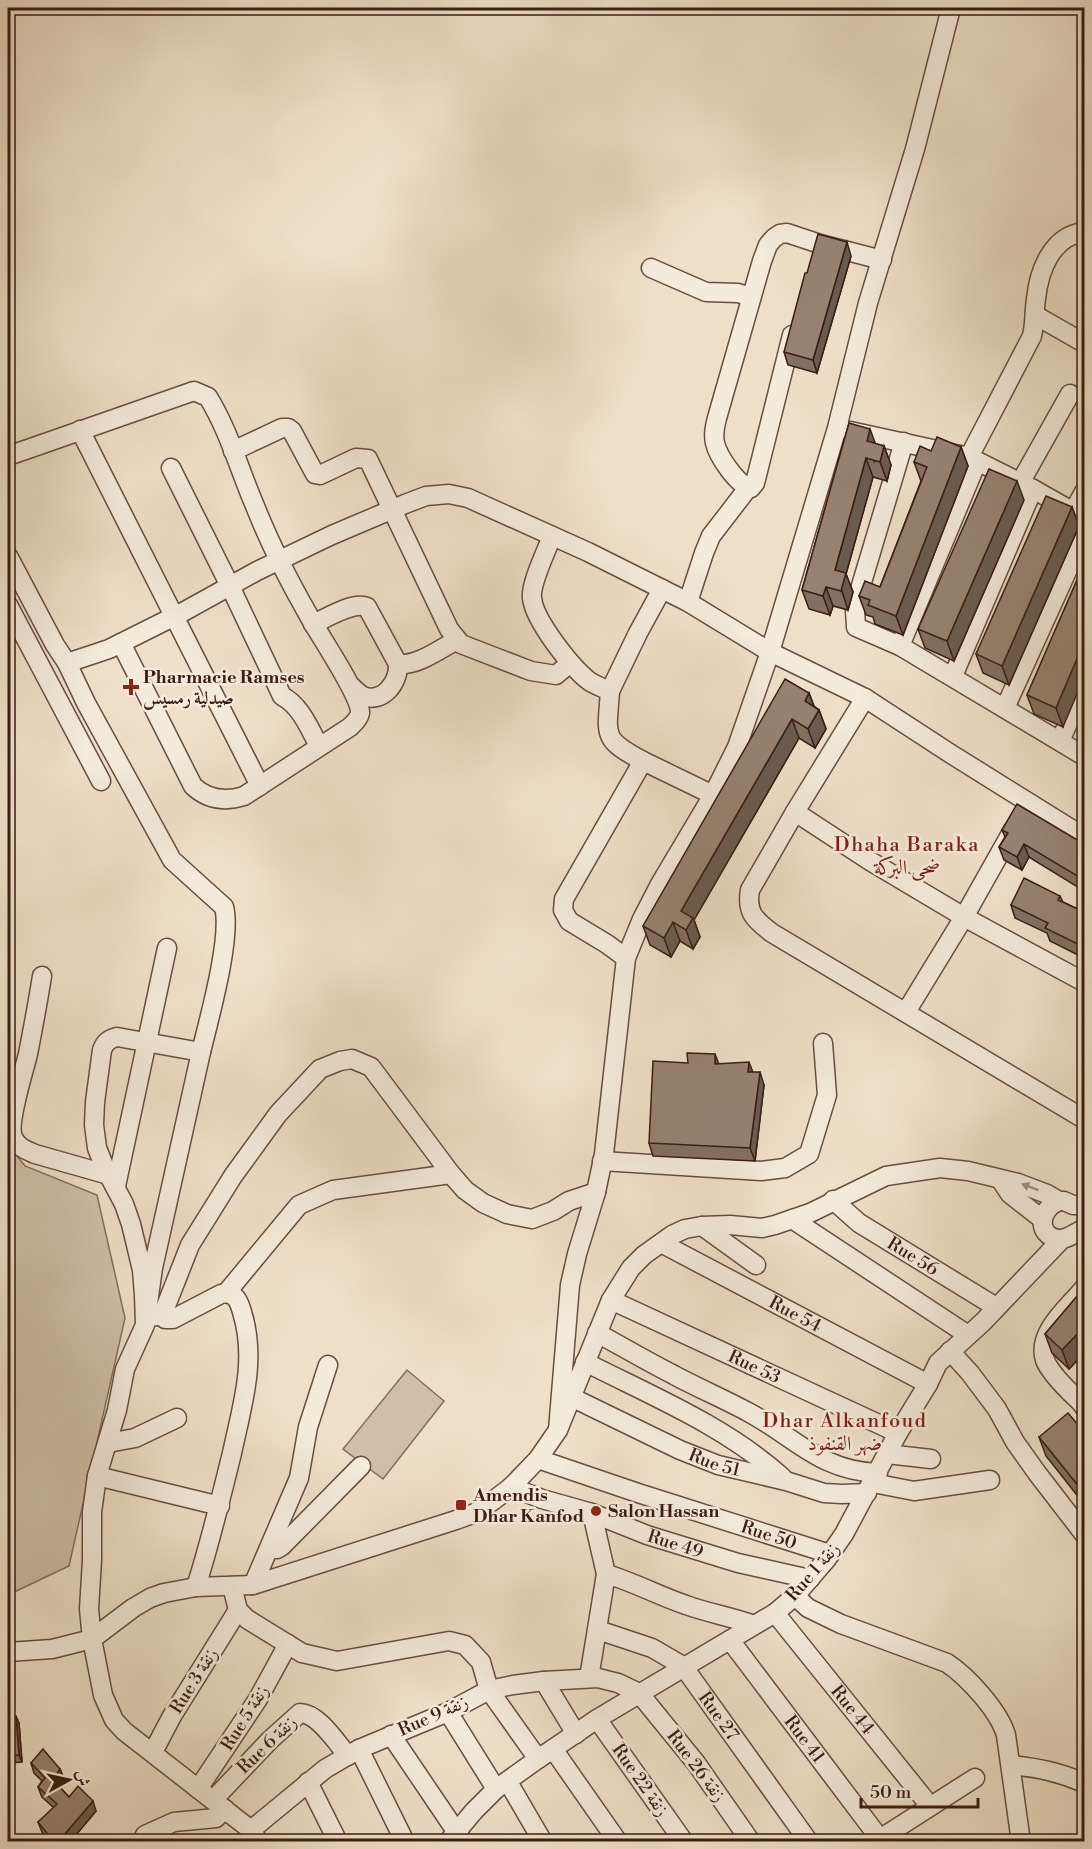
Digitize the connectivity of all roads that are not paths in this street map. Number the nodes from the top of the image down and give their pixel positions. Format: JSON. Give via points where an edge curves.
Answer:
{"nodes":[{"id":1,"x":951,"y":8,"type":"edge"},
{"id":2,"x":1084,"y":232,"type":"edge"},
{"id":3,"x":820,"y":244,"type":"junction"},
{"id":4,"x":882,"y":260,"type":"junction"},
{"id":5,"x":813,"y":265,"type":"edge"},
{"id":6,"x":651,"y":268,"type":"dead end"},
{"id":7,"x":751,"y":297,"type":"junction"},
{"id":8,"x":1035,"y":315,"type":"junction"},
{"id":9,"x":797,"y":316,"type":"edge"},
{"id":10,"x":1084,"y":343,"type":"edge"},
{"id":11,"x":1070,"y":394,"type":"dead end"},
{"id":12,"x":837,"y":428,"type":"junction"},
{"id":13,"x":80,"y":430,"type":"junction"},
{"id":14,"x":904,"y":442,"type":"junction"},
{"id":15,"x":233,"y":451,"type":"junction"},
{"id":16,"x":8,"y":456,"type":"edge"},
{"id":17,"x":973,"y":459,"type":"junction"},
{"id":18,"x":171,"y":468,"type":"dead end"},
{"id":19,"x":1026,"y":486,"type":"junction"},
{"id":20,"x":748,"y":488,"type":"junction"},
{"id":21,"x":1084,"y":492,"type":"edge"},
{"id":22,"x":391,"y":510,"type":"junction"},
{"id":23,"x":1079,"y":515,"type":"edge"},
{"id":24,"x":1084,"y":534,"type":"edge"},
{"id":25,"x":552,"y":536,"type":"junction"},
{"id":26,"x":8,"y":556,"type":"edge"},
{"id":27,"x":279,"y":560,"type":"junction"},
{"id":28,"x":230,"y":586,"type":"junction"},
{"id":29,"x":24,"y":587,"type":"junction"},
{"id":30,"x":662,"y":589,"type":"junction"},
{"id":31,"x":8,"y":596,"type":"edge"},
{"id":32,"x":688,"y":602,"type":"junction"},
{"id":33,"x":8,"y":605,"type":"edge"},
{"id":34,"x":174,"y":617,"type":"junction"},
{"id":35,"x":313,"y":624,"type":"junction"},
{"id":36,"x":457,"y":640,"type":"junction"},
{"id":37,"x":121,"y":643,"type":"junction"},
{"id":38,"x":900,"y":646,"type":"junction"},
{"id":39,"x":770,"y":652,"type":"junction"},
{"id":40,"x":67,"y":663,"type":"junction"},
{"id":41,"x":569,"y":663,"type":"junction"},
{"id":42,"x":398,"y":664,"type":"junction"},
{"id":43,"x":953,"y":676,"type":"junction"},
{"id":44,"x":351,"y":686,"type":"junction"},
{"id":45,"x":1084,"y":688,"type":"edge"},
{"id":46,"x":610,"y":691,"type":"junction"},
{"id":47,"x":865,"y":698,"type":"junction"},
{"id":48,"x":1005,"y":708,"type":"junction"},
{"id":49,"x":1060,"y":741,"type":"junction"},
{"id":50,"x":319,"y":746,"type":"junction"},
{"id":51,"x":1084,"y":756,"type":"edge"},
{"id":52,"x":643,"y":761,"type":"junction"},
{"id":53,"x":101,"y":781,"type":"dead end"},
{"id":54,"x":260,"y":786,"type":"junction"},
{"id":55,"x":713,"y":795,"type":"junction"},
{"id":56,"x":1029,"y":802,"type":"junction"},
{"id":57,"x":795,"y":812,"type":"junction"},
{"id":58,"x":1084,"y":837,"type":"edge"},
{"id":59,"x":964,"y":917,"type":"junction"},
{"id":60,"x":167,"y":948,"type":"dead end"},
{"id":61,"x":626,"y":958,"type":"junction"},
{"id":62,"x":42,"y":976,"type":"dead end"},
{"id":63,"x":1084,"y":982,"type":"edge"},
{"id":64,"x":906,"y":1011,"type":"junction"},
{"id":65,"x":146,"y":1041,"type":"junction"},
{"id":66,"x":823,"y":1043,"type":"dead end"},
{"id":67,"x":201,"y":1052,"type":"junction"},
{"id":68,"x":1083,"y":1114,"type":"edge"},
{"id":69,"x":602,"y":1161,"type":"junction"},
{"id":70,"x":451,"y":1174,"type":"junction"},
{"id":71,"x":1000,"y":1179,"type":"junction"},
{"id":72,"x":112,"y":1180,"type":"junction"},
{"id":73,"x":596,"y":1192,"type":"junction"},
{"id":74,"x":833,"y":1200,"type":"junction"},
{"id":75,"x":1072,"y":1204,"type":"edge"},
{"id":76,"x":792,"y":1219,"type":"junction"},
{"id":77,"x":702,"y":1226,"type":"junction"},
{"id":78,"x":1062,"y":1230,"type":"edge"},
{"id":79,"x":661,"y":1243,"type":"junction"},
{"id":80,"x":756,"y":1265,"type":"dead end"},
{"id":81,"x":1084,"y":1288,"type":"edge"},
{"id":82,"x":227,"y":1293,"type":"junction"},
{"id":83,"x":611,"y":1300,"type":"junction"},
{"id":84,"x":996,"y":1307,"type":"junction"},
{"id":85,"x":150,"y":1319,"type":"junction"},
{"id":86,"x":597,"y":1333,"type":"junction"},
{"id":87,"x":968,"y":1335,"type":"junction"},
{"id":88,"x":950,"y":1350,"type":"junction"},
{"id":89,"x":585,"y":1362,"type":"junction"},
{"id":90,"x":328,"y":1365,"type":"dead end"},
{"id":91,"x":928,"y":1384,"type":"junction"},
{"id":92,"x":571,"y":1397,"type":"junction"},
{"id":93,"x":1083,"y":1402,"type":"edge"},
{"id":94,"x":177,"y":1418,"type":"dead end"},
{"id":95,"x":558,"y":1430,"type":"junction"},
{"id":96,"x":898,"y":1433,"type":"junction"},
{"id":97,"x":108,"y":1443,"type":"junction"},
{"id":98,"x":887,"y":1454,"type":"junction"},
{"id":99,"x":538,"y":1459,"type":"junction"},
{"id":100,"x":932,"y":1459,"type":"dead end"},
{"id":101,"x":361,"y":1466,"type":"dead end"},
{"id":102,"x":97,"y":1476,"type":"junction"},
{"id":103,"x":990,"y":1480,"type":"dead end"},
{"id":104,"x":786,"y":1481,"type":"junction"},
{"id":105,"x":873,"y":1483,"type":"junction"},
{"id":106,"x":511,"y":1487,"type":"junction"},
{"id":107,"x":219,"y":1506,"type":"junction"},
{"id":108,"x":592,"y":1513,"type":"junction"},
{"id":109,"x":1084,"y":1534,"type":"edge"},
{"id":110,"x":270,"y":1547,"type":"junction"},
{"id":111,"x":830,"y":1554,"type":"junction"},
{"id":112,"x":606,"y":1574,"type":"junction"},
{"id":113,"x":810,"y":1579,"type":"junction"},
{"id":114,"x":232,"y":1586,"type":"junction"},
{"id":115,"x":253,"y":1586,"type":"junction"},
{"id":116,"x":196,"y":1587,"type":"junction"},
{"id":117,"x":795,"y":1596,"type":"junction"},
{"id":118,"x":238,"y":1610,"type":"junction"},
{"id":119,"x":775,"y":1613,"type":"junction"},
{"id":120,"x":754,"y":1625,"type":"junction"},
{"id":121,"x":598,"y":1630,"type":"junction"},
{"id":122,"x":92,"y":1639,"type":"junction"},
{"id":123,"x":730,"y":1640,"type":"junction"},
{"id":124,"x":288,"y":1644,"type":"junction"},
{"id":125,"x":8,"y":1652,"type":"edge"},
{"id":126,"x":683,"y":1666,"type":"junction"},
{"id":127,"x":589,"y":1678,"type":"junction"},
{"id":128,"x":544,"y":1681,"type":"junction"},
{"id":129,"x":489,"y":1690,"type":"junction"},
{"id":130,"x":639,"y":1693,"type":"junction"},
{"id":131,"x":448,"y":1712,"type":"junction"},
{"id":132,"x":597,"y":1719,"type":"junction"},
{"id":133,"x":576,"y":1734,"type":"junction"},
{"id":134,"x":391,"y":1735,"type":"junction"},
{"id":135,"x":553,"y":1749,"type":"junction"},
{"id":136,"x":153,"y":1752,"type":"junction"},
{"id":137,"x":353,"y":1753,"type":"junction"},
{"id":138,"x":538,"y":1759,"type":"junction"},
{"id":139,"x":1011,"y":1765,"type":"junction"},
{"id":140,"x":975,"y":1778,"type":"dead end"},
{"id":141,"x":308,"y":1782,"type":"junction"},
{"id":142,"x":1084,"y":1783,"type":"edge"},
{"id":143,"x":502,"y":1785,"type":"junction"},
{"id":144,"x":212,"y":1799,"type":"junction"},
{"id":145,"x":930,"y":1806,"type":"junction"},
{"id":146,"x":255,"y":1836,"type":"edge"},
{"id":147,"x":456,"y":1838,"type":"edge"},
{"id":148,"x":877,"y":1840,"type":"edge"},
{"id":149,"x":142,"y":1842,"type":"edge"},
{"id":150,"x":338,"y":1842,"type":"edge"},
{"id":151,"x":405,"y":1842,"type":"edge"},
{"id":152,"x":543,"y":1842,"type":"edge"},
{"id":153,"x":618,"y":1842,"type":"edge"},
{"id":154,"x":684,"y":1842,"type":"edge"},
{"id":155,"x":751,"y":1842,"type":"edge"},
{"id":156,"x":809,"y":1842,"type":"edge"},
{"id":157,"x":1020,"y":1842,"type":"edge"}],
"edges":[{"from":1,"to":4,"type":"street"},
{"from":2,"to":8,"type":"street","via":[[1070,235],[1056,245],[1039,281]]},
{"from":3,"to":4,"type":"street"},
{"from":3,"to":5,"type":"street"},
{"from":3,"to":7,"type":"street","via":[[787,233],[774,238],[768,245]]},
{"from":4,"to":12,"type":"street"},
{"from":6,"to":7,"type":"street","via":[[706,292]]},
{"from":7,"to":20,"type":"street","via":[[714,432],[719,454]]},
{"from":8,"to":10,"type":"street"},
{"from":8,"to":17,"type":"street","via":[[1032,336]]},
{"from":9,"to":20,"type":"street","via":[[755,483]]},
{"from":11,"to":19,"type":"street"},
{"from":12,"to":14,"type":"street"},
{"from":12,"to":39,"type":"street"},
{"from":13,"to":15,"type":"street","via":[[194,391],[208,397]]},
{"from":13,"to":16,"type":"street"},
{"from":13,"to":34,"type":"street"},
{"from":14,"to":17,"type":"street"},
{"from":14,"to":38,"type":"street","via":[[855,610],[856,627]]},
{"from":15,"to":22,"type":"street","via":[[288,428],[315,474],[356,458],[368,459]]},
{"from":15,"to":27,"type":"street"},
{"from":17,"to":19,"type":"street"},
{"from":17,"to":38,"type":"street"},
{"from":18,"to":28,"type":"street"},
{"from":19,"to":23,"type":"street"},
{"from":19,"to":43,"type":"street"},
{"from":20,"to":32,"type":"street","via":[[711,537]]},
{"from":21,"to":23,"type":"street"},
{"from":22,"to":25,"type":"street","via":[[426,496],[449,494],[468,498]]},
{"from":22,"to":27,"type":"street"},
{"from":22,"to":36,"type":"street"},
{"from":24,"to":48,"type":"street"},
{"from":25,"to":30,"type":"street"},
{"from":25,"to":41,"type":"street","via":[[532,588],[532,598],[542,623]]},
{"from":26,"to":29,"type":"street"},
{"from":27,"to":28,"type":"street"},
{"from":27,"to":35,"type":"street"},
{"from":28,"to":34,"type":"street"},
{"from":28,"to":50,"type":"street","via":[[282,696],[298,709]]},
{"from":29,"to":31,"type":"street"},
{"from":29,"to":40,"type":"street"},
{"from":30,"to":32,"type":"street"},
{"from":30,"to":46,"type":"street"},
{"from":32,"to":39,"type":"street"},
{"from":33,"to":53,"type":"street"},
{"from":34,"to":37,"type":"street"},
{"from":34,"to":54,"type":"street"},
{"from":35,"to":42,"type":"street","via":[[360,604],[367,607]]},
{"from":35,"to":44,"type":"street"},
{"from":36,"to":41,"type":"street","via":[[531,671],[556,675]]},
{"from":36,"to":42,"type":"street","via":[[414,663]]},
{"from":37,"to":40,"type":"street"},
{"from":37,"to":54,"type":"street","via":[[193,786],[201,794],[217,799],[236,798]]},
{"from":38,"to":43,"type":"street"},
{"from":39,"to":47,"type":"street"},
{"from":39,"to":55,"type":"street","via":[[737,747]]},
{"from":40,"to":67,"type":"street","via":[[172,860],[224,907],[222,957]]},
{"from":41,"to":46,"type":"street","via":[[591,682]]},
{"from":42,"to":44,"type":"street","via":[[396,682],[379,696],[363,696]]},
{"from":43,"to":48,"type":"street"},
{"from":44,"to":50,"type":"street","via":[[358,702],[358,719]]},
{"from":45,"to":49,"type":"street"},
{"from":46,"to":52,"type":"street","via":[[609,735],[622,750]]},
{"from":47,"to":56,"type":"street"},
{"from":47,"to":57,"type":"street"},
{"from":48,"to":49,"type":"street"},
{"from":49,"to":51,"type":"street"},
{"from":50,"to":54,"type":"street"},
{"from":52,"to":55,"type":"street"},
{"from":52,"to":61,"type":"street","via":[[562,905],[569,921]]},
{"from":55,"to":61,"type":"street","via":[[660,884]]},
{"from":56,"to":58,"type":"street"},
{"from":56,"to":59,"type":"street"},
{"from":57,"to":59,"type":"street"},
{"from":57,"to":64,"type":"street","via":[[750,890],[748,901],[755,919],[772,933]]},
{"from":59,"to":63,"type":"street"},
{"from":59,"to":64,"type":"street"},
{"from":60,"to":65,"type":"street"},
{"from":61,"to":69,"type":"street"},
{"from":62,"to":72,"type":"street","via":[[14,1112],[13,1137],[24,1150]]},
{"from":64,"to":68,"type":"street"},
{"from":65,"to":67,"type":"street"},
{"from":65,"to":72,"type":"street"},
{"from":65,"to":72,"type":"street","via":[[117,1036],[105,1043],[102,1050],[94,1125],[97,1148]]},
{"from":66,"to":69,"type":"street","via":[[827,1095],[814,1143],[809,1154],[785,1168],[761,1171]]},
{"from":67,"to":85,"type":"street","via":[[153,1268]]},
{"from":69,"to":73,"type":"street"},
{"from":70,"to":73,"type":"street","via":[[475,1198],[518,1218],[542,1216]]},
{"from":70,"to":82,"type":"street","via":[[333,1190],[299,1205]]},
{"from":70,"to":85,"type":"street","via":[[371,1067],[352,1059],[320,1069],[278,1114],[233,1176],[190,1245],[166,1306]]},
{"from":71,"to":74,"type":"street","via":[[940,1168],[912,1171],[885,1176]]},
{"from":75,"to":71,"type":"street","one_way":true},
{"from":71,"to":78,"type":"street","via":[[1010,1194]]},
{"from":72,"to":85,"type":"street","via":[[131,1224]]},
{"from":73,"to":95,"type":"street","via":[[570,1285]]},
{"from":74,"to":76,"type":"street"},
{"from":74,"to":84,"type":"street","name":"Rue 56","via":[[859,1223]]},
{"from":75,"to":78,"type":"street","via":[[1080,1225]]},
{"from":75,"to":78,"type":"street","name":"Rue 1 زنقة","via":[[1051,1204],[1045,1211]]},
{"from":76,"to":77,"type":"street","via":[[762,1228]]},
{"from":76,"to":87,"type":"street"},
{"from":77,"to":79,"type":"street","via":[[685,1229]]},
{"from":77,"to":80,"type":"street"},
{"from":78,"to":84,"type":"street","name":"Rue 1 زنقة","via":[[1038,1264]]},
{"from":79,"to":83,"type":"street","via":[[631,1268]]},
{"from":79,"to":91,"type":"street","name":"Rue 54"},
{"from":81,"to":93,"type":"street","via":[[1048,1331],[1044,1349],[1050,1368],[1068,1391]]},
{"from":82,"to":85,"type":"street","via":[[173,1319]]},
{"from":82,"to":107,"type":"street","via":[[238,1299],[245,1321],[249,1369]]},
{"from":83,"to":86,"type":"street"},
{"from":83,"to":96,"type":"street","name":"Rue 53"},
{"from":84,"to":87,"type":"street","name":"Rue 1 زنقة"},
{"from":85,"to":97,"type":"street","via":[[125,1370]]},
{"from":86,"to":89,"type":"street"},
{"from":86,"to":105,"type":"street","via":[[748,1412],[827,1462]]},
{"from":87,"to":88,"type":"street","name":"Rue 1 زنقة"},
{"from":88,"to":91,"type":"street","name":"Rue 1 زنقة","via":[[938,1363]]},
{"from":88,"to":109,"type":"street","via":[[997,1408],[1015,1442]]},
{"from":89,"to":92,"type":"street"},
{"from":89,"to":104,"type":"street","via":[[707,1424]]},
{"from":90,"to":110,"type":"street","via":[[308,1427],[299,1478]]},
{"from":91,"to":96,"type":"street","name":"Rue 1 زنقة"},
{"from":92,"to":95,"type":"street"},
{"from":92,"to":104,"type":"street","name":"Rue 51","via":[[689,1454]]},
{"from":94,"to":97,"type":"street","via":[[135,1438]]},
{"from":95,"to":99,"type":"street"},
{"from":96,"to":98,"type":"street","name":"Rue 1 زنقة"},
{"from":97,"to":102,"type":"street"},
{"from":98,"to":100,"type":"street"},
{"from":98,"to":105,"type":"street","name":"Rue 1 زنقة"},
{"from":99,"to":106,"type":"street"},
{"from":99,"to":111,"type":"street","name":"Rue 50"},
{"from":101,"to":110,"type":"street","via":[[282,1546]]},
{"from":102,"to":107,"type":"street"},
{"from":102,"to":122,"type":"street","via":[[89,1594]]},
{"from":103,"to":105,"type":"street","via":[[920,1491]]},
{"from":104,"to":105,"type":"street","name":"Rue 51","via":[[824,1493],[842,1494]]},
{"from":105,"to":111,"type":"street","name":"Rue 1 زنقة"},
{"from":106,"to":108,"type":"street","name":"Rue 49"},
{"from":106,"to":115,"type":"street","via":[[475,1513]]},
{"from":107,"to":116,"type":"street"},
{"from":108,"to":112,"type":"street"},
{"from":108,"to":113,"type":"street","name":"Rue 49","via":[[647,1536]]},
{"from":110,"to":115,"type":"street"},
{"from":111,"to":113,"type":"street","name":"Rue 1 زنقة"},
{"from":112,"to":120,"type":"street","via":[[688,1606]]},
{"from":112,"to":121,"type":"street"},
{"from":113,"to":117,"type":"street","name":"Rue 1 زنقة"},
{"from":114,"to":115,"type":"street"},
{"from":114,"to":116,"type":"street"},
{"from":114,"to":118,"type":"street"},
{"from":116,"to":122,"type":"street","via":[[150,1598]]},
{"from":117,"to":119,"type":"street","name":"Rue 1 زنقة"},
{"from":117,"to":139,"type":"street","via":[[818,1614],[942,1661],[958,1671],[1001,1720]]},
{"from":118,"to":124,"type":"street"},
{"from":118,"to":136,"type":"street","name":"Rue 3 زنقة"},
{"from":119,"to":120,"type":"street","name":"Rue 1 زنقة"},
{"from":119,"to":145,"type":"street","name":"Rue 44"},
{"from":120,"to":123,"type":"street","name":"Rue 1 زنقة"},
{"from":121,"to":126,"type":"street","name":"Rue 27","via":[[652,1648]]},
{"from":121,"to":127,"type":"street"},
{"from":122,"to":125,"type":"street","via":[[52,1649]]},
{"from":122,"to":136,"type":"street","via":[[103,1695],[114,1720]]},
{"from":123,"to":126,"type":"street","name":"Rue 1 زنقة"},
{"from":123,"to":148,"type":"street","name":"Rue 41"},
{"from":124,"to":129,"type":"street","via":[[302,1653],[337,1661],[449,1641],[465,1645],[481,1662]]},
{"from":124,"to":144,"type":"street","name":"Rue 5 زنقة"},
{"from":126,"to":130,"type":"street","name":"Rue 1 زنقة"},
{"from":126,"to":156,"type":"street","name":"Rue 27"},
{"from":127,"to":128,"type":"street","name":"Rue 9 زنقة"},
{"from":127,"to":130,"type":"street","name":"Rue 9 زنقة","via":[[608,1679]]},
{"from":128,"to":129,"type":"street","name":"Rue 9 زنقة"},
{"from":128,"to":133,"type":"street"},
{"from":129,"to":131,"type":"street","name":"Rue 9 زنقة"},
{"from":129,"to":138,"type":"street"},
{"from":130,"to":132,"type":"street","name":"Rue 1 زنقة"},
{"from":130,"to":155,"type":"street","name":"Rue 26 زنقة","via":[[696,1763]]},
{"from":131,"to":134,"type":"street","name":"Rue 9 زنقة"},
{"from":131,"to":143,"type":"street"},
{"from":132,"to":133,"type":"street","name":"Rue 1 زنقة"},
{"from":132,"to":154,"type":"street","name":"Rue 22 زنقة"},
{"from":133,"to":135,"type":"street","name":"Rue 1 زنقة"},
{"from":134,"to":137,"type":"street","name":"Rue 9 زنقة"},
{"from":134,"to":147,"type":"street"},
{"from":135,"to":138,"type":"street","name":"Rue 1 زنقة"},
{"from":135,"to":153,"type":"street"},
{"from":136,"to":144,"type":"street"},
{"from":137,"to":141,"type":"street","name":"Rue 9 زنقة"},
{"from":137,"to":144,"type":"street","name":"Rue 6 زنقة","via":[[320,1723],[300,1713]]},
{"from":137,"to":151,"type":"street"},
{"from":138,"to":143,"type":"street","name":"Rue 1 زنقة"},
{"from":139,"to":142,"type":"street","via":[[1044,1769]]},
{"from":139,"to":157,"type":"street"},
{"from":140,"to":145,"type":"street"},
{"from":141,"to":146,"type":"street","name":"Rue 9 زنقة"},
{"from":141,"to":150,"type":"street"},
{"from":143,"to":147,"type":"street","name":"Rue 1 زنقة"},
{"from":143,"to":152,"type":"street"},
{"from":144,"to":146,"type":"street"},
{"from":144,"to":149,"type":"street","via":[[216,1818],[174,1822],[145,1835]]},
{"from":145,"to":148,"type":"street"}]}
